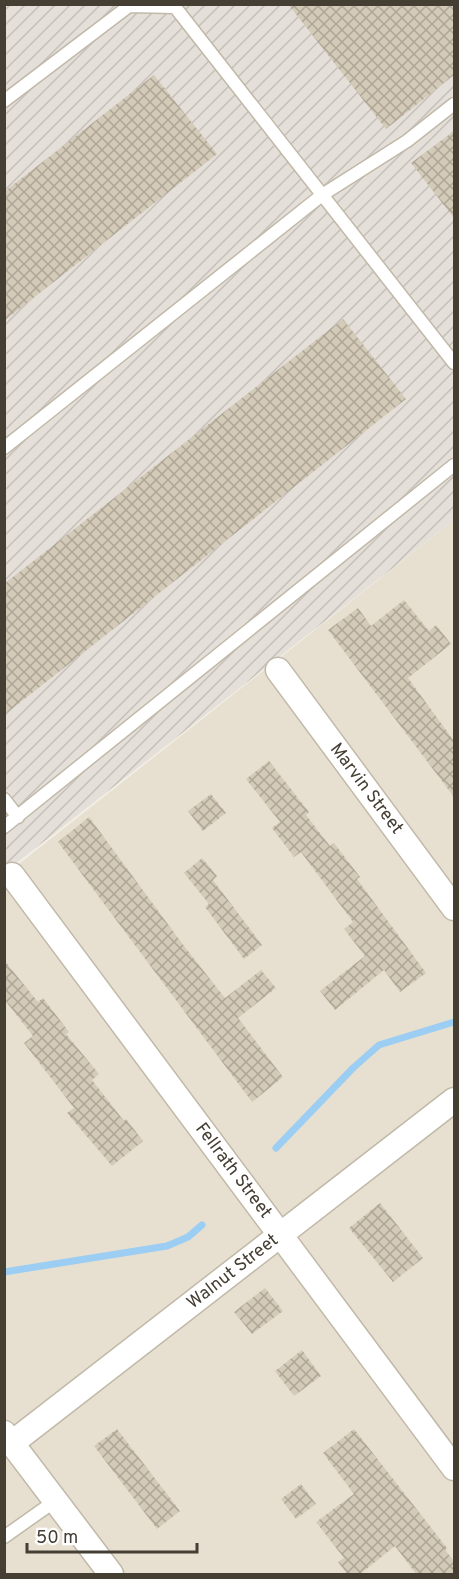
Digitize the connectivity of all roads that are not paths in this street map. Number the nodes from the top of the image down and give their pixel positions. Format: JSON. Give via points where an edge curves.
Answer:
{"nodes":[{"id":1,"x":4,"y":101,"type":"edge"},
{"id":2,"x":454,"y":104,"type":"edge"},
{"id":3,"x":322,"y":195,"type":"junction"},
{"id":4,"x":454,"y":363,"type":"edge"},
{"id":5,"x":4,"y":448,"type":"edge"},
{"id":6,"x":454,"y":465,"type":"edge"},
{"id":7,"x":278,"y":670,"type":"dead end"},
{"id":8,"x":4,"y":799,"type":"edge"},
{"id":9,"x":18,"y":817,"type":"junction"},
{"id":10,"x":4,"y":828,"type":"edge"},
{"id":11,"x":12,"y":874,"type":"dead end"},
{"id":12,"x":454,"y":908,"type":"edge"},
{"id":13,"x":454,"y":1100,"type":"edge"},
{"id":14,"x":281,"y":1235,"type":"junction"},
{"id":15,"x":8,"y":1438,"type":"edge"},
{"id":16,"x":454,"y":1468,"type":"edge"},
{"id":17,"x":56,"y":1501,"type":"junction"},
{"id":18,"x":4,"y":1537,"type":"edge"},
{"id":19,"x":111,"y":1575,"type":"edge"}],
"edges":[{"from":1,"to":3,"type":"lane","via":[[129,6],[175,7]]},
{"from":2,"to":3,"type":"lane","via":[[407,141]]},
{"from":3,"to":4,"type":"lane"},
{"from":3,"to":5,"type":"lane"},
{"from":6,"to":9,"type":"lane"},
{"from":7,"to":12,"type":"street","name":"Marvin Street"},
{"from":8,"to":9,"type":"lane"},
{"from":9,"to":10,"type":"lane"},
{"from":11,"to":14,"type":"street","name":"Fellrath Street"},
{"from":13,"to":14,"type":"street","name":"Walnut Street"},
{"from":14,"to":15,"type":"street","name":"Walnut Street"},
{"from":14,"to":16,"type":"street","name":"Fellrath Street"},
{"from":15,"to":17,"type":"street"},
{"from":17,"to":18,"type":"lane"},
{"from":17,"to":19,"type":"street"}]}
